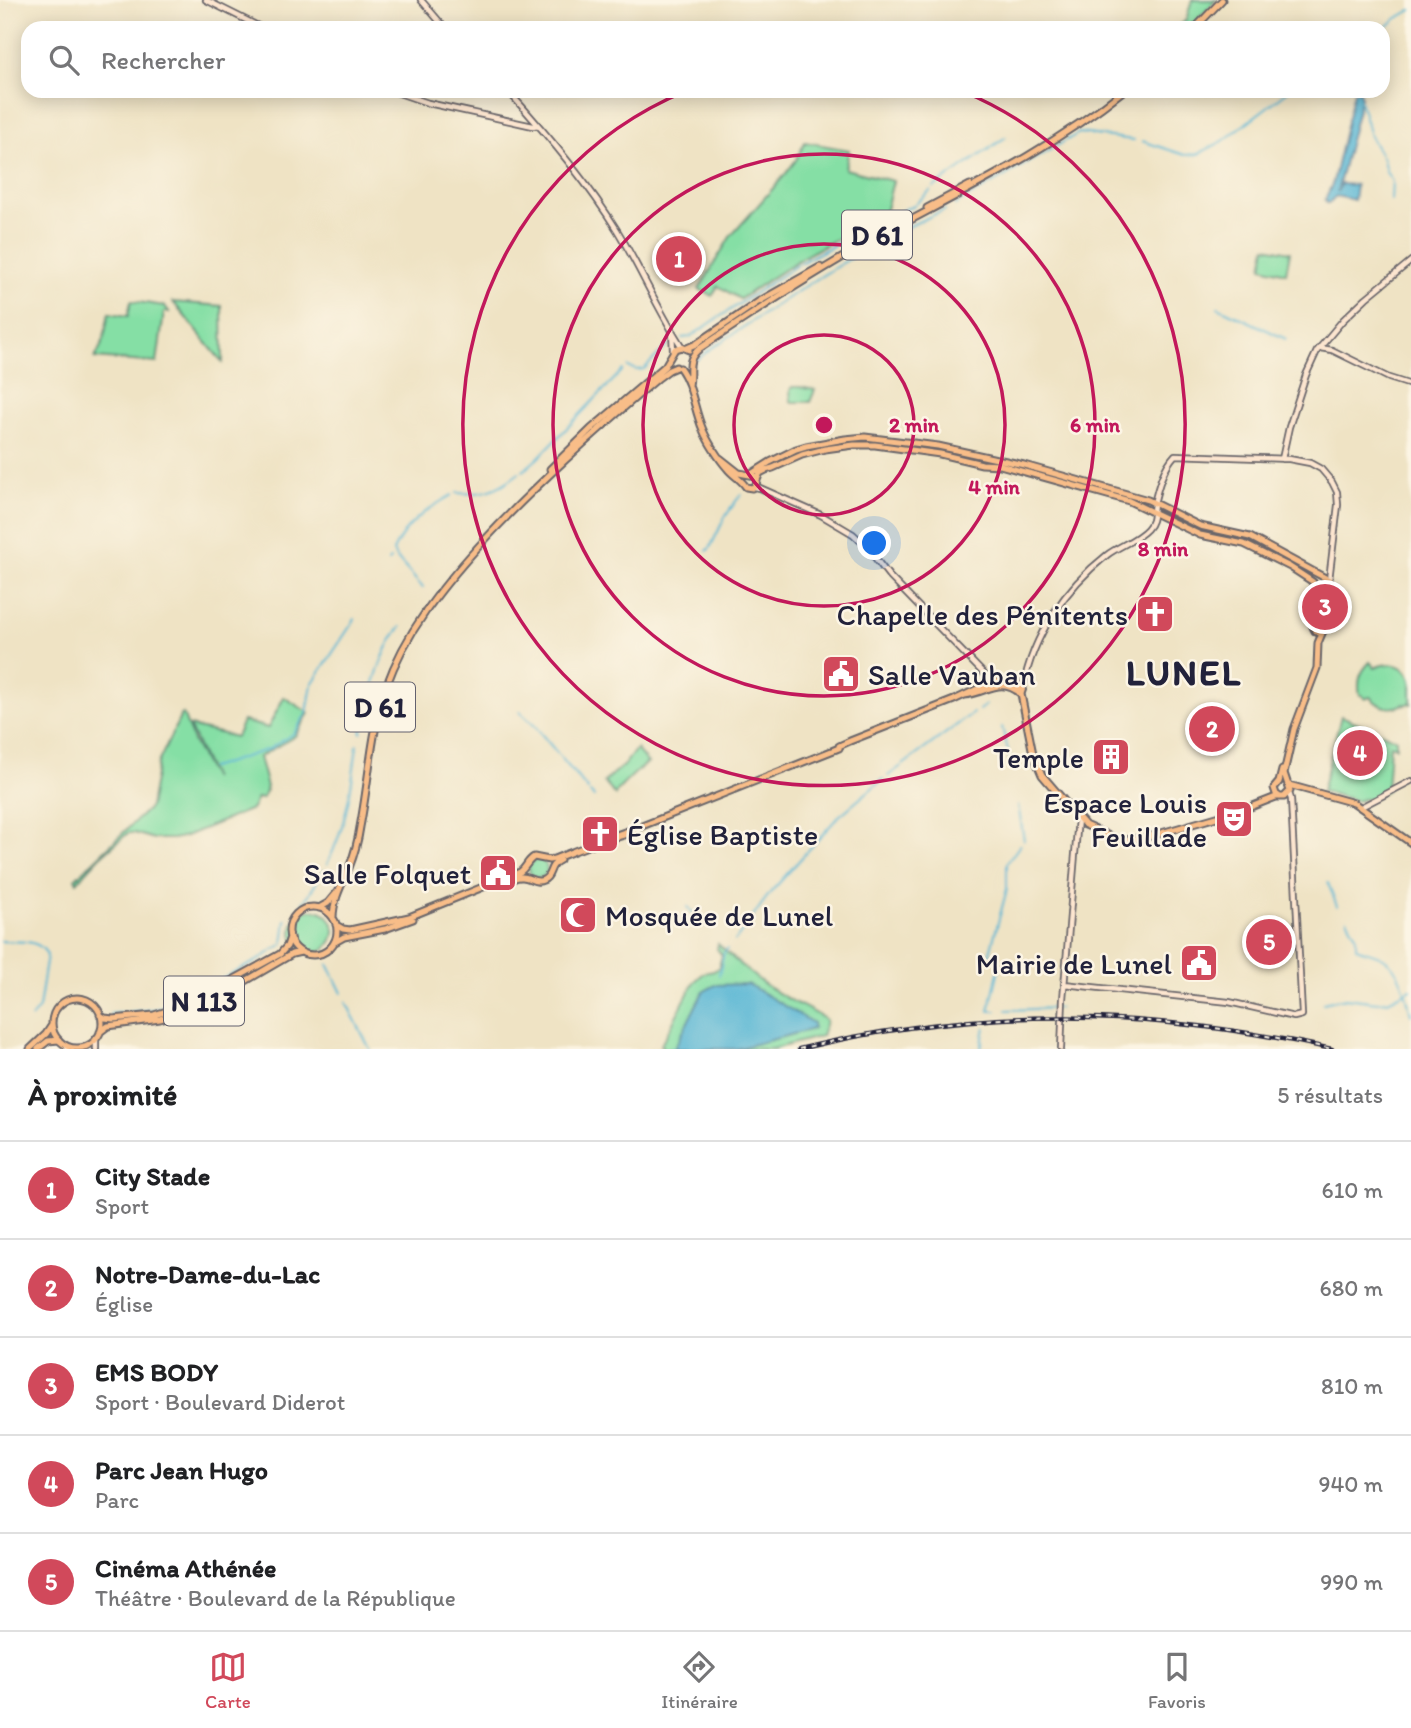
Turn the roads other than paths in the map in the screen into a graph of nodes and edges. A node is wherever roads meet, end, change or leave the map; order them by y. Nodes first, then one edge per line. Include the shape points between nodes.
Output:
1 (206, 0) edge
2 (421, 0) edge
3 (1222, 0) edge
4 (249, 21) edge
5 (439, 21) edge
6 (1202, 21) edge
7 (413, 98) edge
8 (514, 98) edge
9 (1113, 98) edge
10 (538, 125) junction
11 (945, 200) junction
12 (1411, 261) edge
13 (672, 331) junction
14 (1327, 341) junction
15 (684, 348) junction
16 (1320, 348) junction
17 (1332, 350) junction
18 (673, 351) junction
19 (692, 357) junction
20 (670, 358) junction
21 (689, 365) junction
22 (678, 368) junction
23 (1411, 385) edge
24 (690, 386) junction
25 (711, 444) junction
26 (720, 458) junction
27 (1282, 459) junction
28 (994, 462) junction
29 (760, 468) junction
30 (749, 475) junction
31 (743, 481) junction
32 (540, 483) junction
33 (757, 484) junction
34 (1130, 498) junction
35 (1155, 503) junction
36 (1153, 512) junction
37 (1247, 536) junction
38 (1244, 544) junction
39 (1329, 580) junction
40 (1321, 635) junction
41 (990, 685) junction
42 (1022, 691) junction
43 (1411, 781) edge
44 (1285, 789) junction
45 (1361, 807) junction
46 (1081, 826) junction
47 (1411, 843) edge
48 (589, 847) junction
49 (545, 859) junction
50 (526, 866) junction
51 (550, 868) junction
52 (529, 878) junction
53 (338, 891) junction
54 (319, 908) junction
55 (333, 918) junction
56 (336, 925) junction
57 (290, 937) junction
58 (335, 942) junction
59 (301, 952) junction
60 (1064, 984) junction
61 (100, 1015) junction
62 (52, 1025) junction
63 (98, 1035) junction
64 (59, 1040) junction
65 (66, 1047) edge
66 (30, 1049) edge
67 (38, 1049) edge
68 (96, 1049) edge
69 (1061, 1049) edge

1 - 4 main road
2 - 5 main road
3 - 6 main road
7 - 10 main road
8 - 10 main road
9 - 11 main road, D 61 via 1053,141
10 - 13 main road via 615,226
11 - 15 main road, D 61 via 758,302
11 - 19 main road, D 61 via 808,278
12 - 14 main road via 1366,298
13 - 15 main road
13 - 18 main road
14 - 16 main road
14 - 17 main road
15 - 18 main road
15 - 19 main road
16 - 17 main road
16 - 27 main road via 1312,359
17 - 23 main road
18 - 20 main road
19 - 21 main road
20 - 22 main road
20 - 32 main road, D 61 via 582,437
21 - 22 main road
21 - 24 main road
22 - 24 main road
22 - 32 main road, D 61 via 657,379
24 - 25 main road
25 - 26 main road
25 - 29 main road via 740,469
26 - 30 main road via 733,470
26 - 31 main road
27 - 35 main road via 1175,456
27 - 39 main road via 1315,466 1329,477 1337,492
28 - 29 main road via 934,446 856,437 806,446
28 - 33 main road via 854,445 802,455 760,473
28 - 34 main road
29 - 30 main road
30 - 31 main road
30 - 33 main road
31 - 33 main road via 746,487
32 - 53 main road, D 61 via 441,590 397,659 375,733 357,842
33 - 41 main road via 853,534
34 - 35 main road
34 - 36 main road
35 - 36 main road
35 - 37 main road via 1200,526
36 - 38 main road via 1200,535
36 - 42 main road via 1148,528 1107,556 1054,611 1028,663
37 - 38 main road
37 - 39 main road
38 - 40 main road via 1313,582 1313,627
39 - 40 main road
40 - 44 main road via 1315,677 1293,729
41 - 42 main road
41 - 48 main road via 884,732
42 - 46 main road via 1036,764
43 - 45 main road
44 - 45 main road via 1297,788
44 - 46 main road via 1248,808 1144,838 1119,839
44 - 60 main road via 1290,803 1302,1015
45 - 47 main road
46 - 60 main road
48 - 49 main road
48 - 51 main road
49 - 50 main road via 534,857
49 - 51 main road
50 - 52 main road
50 - 56 main road via 408,917 350,930
51 - 52 main road via 543,881
52 - 58 main road
53 - 54 main road, D 61
53 - 55 main road, D 61
54 - 55 main road
54 - 57 main road via 303,909 294,916
55 - 56 main road
56 - 58 main road
57 - 59 main road
57 - 61 main road, N 113 via 280,954 207,995 154,1015 113,1019
58 - 59 main road via 321,954
59 - 63 main road, N 113 via 176,1014 108,1026
60 - 69 main road
61 - 62 main road via 90,1002 69,999 56,1009
61 - 63 main road
62 - 64 main road
62 - 66 main road
63 - 65 main road via 82,1047
63 - 68 main road
64 - 65 main road
64 - 67 main road

